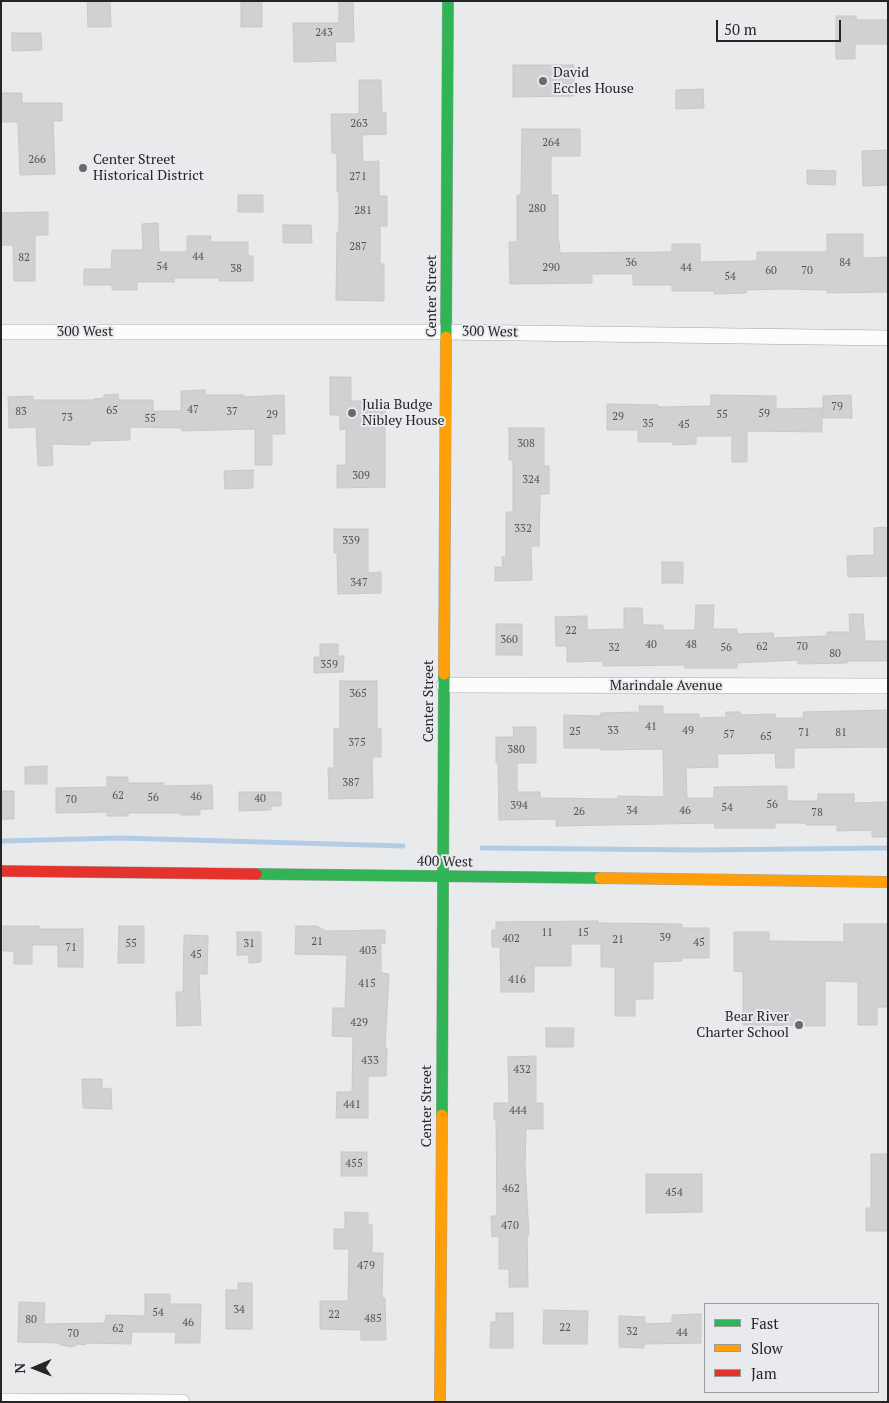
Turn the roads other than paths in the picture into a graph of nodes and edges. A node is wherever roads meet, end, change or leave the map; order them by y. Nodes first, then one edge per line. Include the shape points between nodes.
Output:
1 (448, 1) edge
2 (1, 332) edge
3 (446, 332) junction
4 (888, 338) edge
5 (444, 685) junction
6 (888, 686) edge
7 (1, 871) edge
8 (443, 877) junction
9 (888, 882) edge
10 (1, 1401) edge
11 (182, 1402) edge
12 (440, 1402) edge

1 - 3 street, Center Street
2 - 3 street, 300 West
3 - 4 street, 300 West
3 - 5 street, Center Street
5 - 6 street, Marindale Avenue
5 - 8 street, Center Street
7 - 8 street, 400 West
8 - 9 street, 400 West
8 - 12 street, Center Street
10 - 11 street

